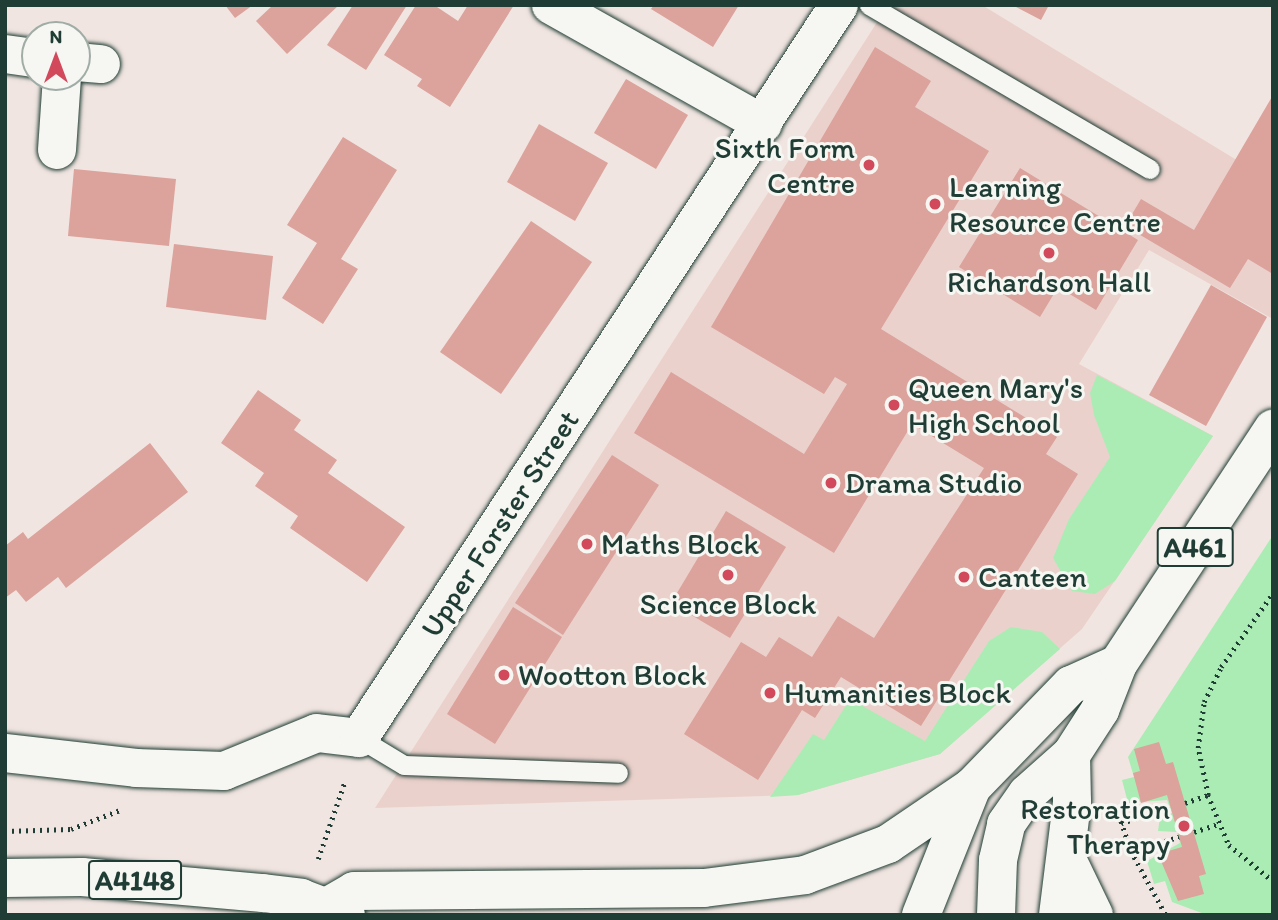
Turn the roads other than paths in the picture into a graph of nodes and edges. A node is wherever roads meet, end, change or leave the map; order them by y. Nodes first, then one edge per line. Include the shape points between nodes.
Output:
1 (551, 5) edge
2 (839, 5) edge
3 (869, 5) edge
4 (61, 91) edge
5 (762, 124) junction
6 (57, 150) dead end
7 (1150, 169) dead end
8 (1273, 429) edge
9 (1118, 664) junction
10 (359, 738) junction
11 (5, 752) edge
12 (1071, 755) junction
13 (618, 773) dead end
14 (972, 787) junction
15 (1067, 859) junction
16 (5, 878) edge
17 (324, 907) edge
18 (920, 915) edge
19 (996, 915) edge
20 (1058, 915) edge
21 (1094, 915) edge

1 - 5 main road
2 - 5 main road, Upper Forster Street
3 - 7 lane
4 - 6 main road
5 - 10 main road, Upper Forster Street
8 - 9 main road, A461
9 - 12 main road via 1100,710
9 - 14 main road via 1071,685
10 - 11 main road via 317,733 224,771 136,768
10 - 13 lane via 404,765
12 - 15 main road
12 - 19 main road via 1027,794 1006,824 998,860
14 - 17 main road via 888,844 805,875 704,888 354,891
14 - 18 main road
15 - 20 main road via 1057,886
15 - 21 main road
16 - 17 main road, A4148 via 154,882

